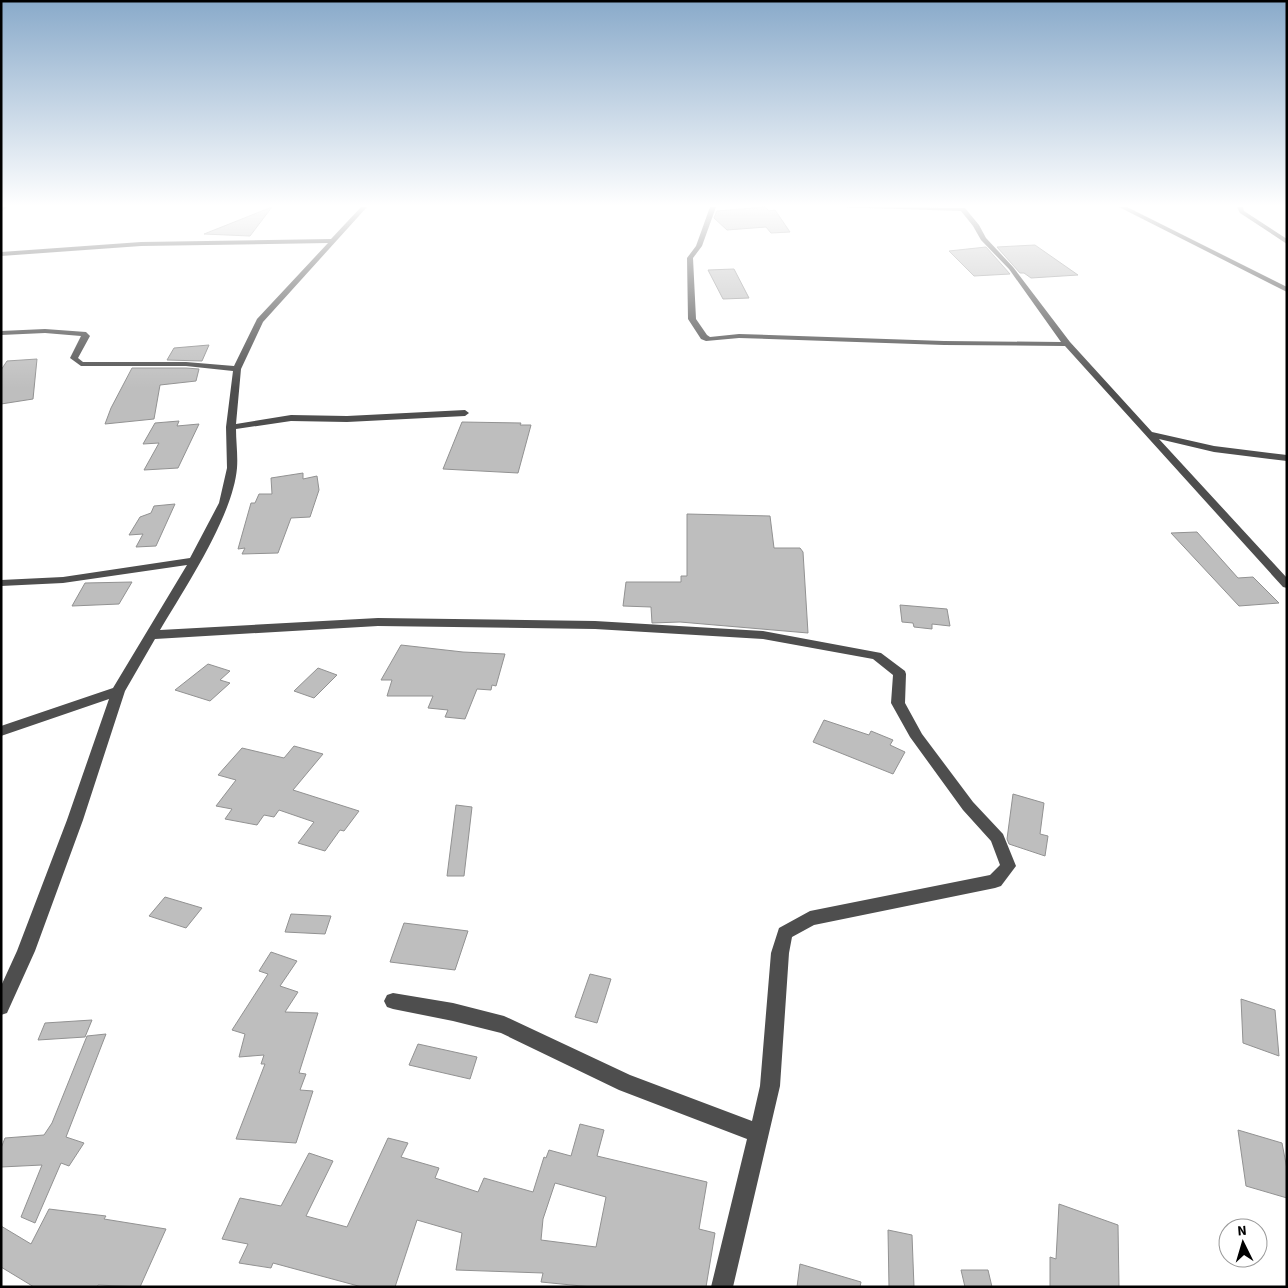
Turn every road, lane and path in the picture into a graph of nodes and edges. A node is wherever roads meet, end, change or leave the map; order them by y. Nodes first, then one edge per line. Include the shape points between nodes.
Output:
1 (309, 267) edge
2 (690, 267) edge
3 (1010, 267) edge
4 (1241, 267) edge
5 (1287, 290) edge
6 (1, 333) edge
7 (1066, 344) junction
8 (237, 369) junction
9 (465, 413) dead end
10 (232, 427) junction
11 (1149, 434) junction
12 (1287, 458) edge
13 (194, 561) junction
14 (1, 583) edge
15 (1287, 585) edge
16 (150, 635) junction
17 (118, 691) junction
18 (1, 731) edge
19 (393, 1001) dead end
20 (1, 1007) edge
21 (758, 1133) junction
22 (722, 1287) edge

1 - 8 street via 260,321
2 - 7 street via 692,319 704,337 709,339 807,336
3 - 7 street
4 - 5 street
6 - 8 street via 45,331 83,334 86,336 74,358 81,364 178,363
7 - 11 street
8 - 10 street
9 - 10 street via 347,419 291,418
10 - 13 street via 232,468 224,503
11 - 12 street via 1214,449
11 - 15 street
13 - 14 street via 62,580
13 - 16 street
16 - 17 street
16 - 21 street via 378,622 595,626 763,635 877,656 891,665 900,674 898,704 917,737 968,806 998,838 1008,866 995,881 810,918 785,933 780,953 770,1086
17 - 18 street
17 - 20 street via 65,846 26,951
19 - 21 street via 504,1025 626,1083
21 - 22 street

